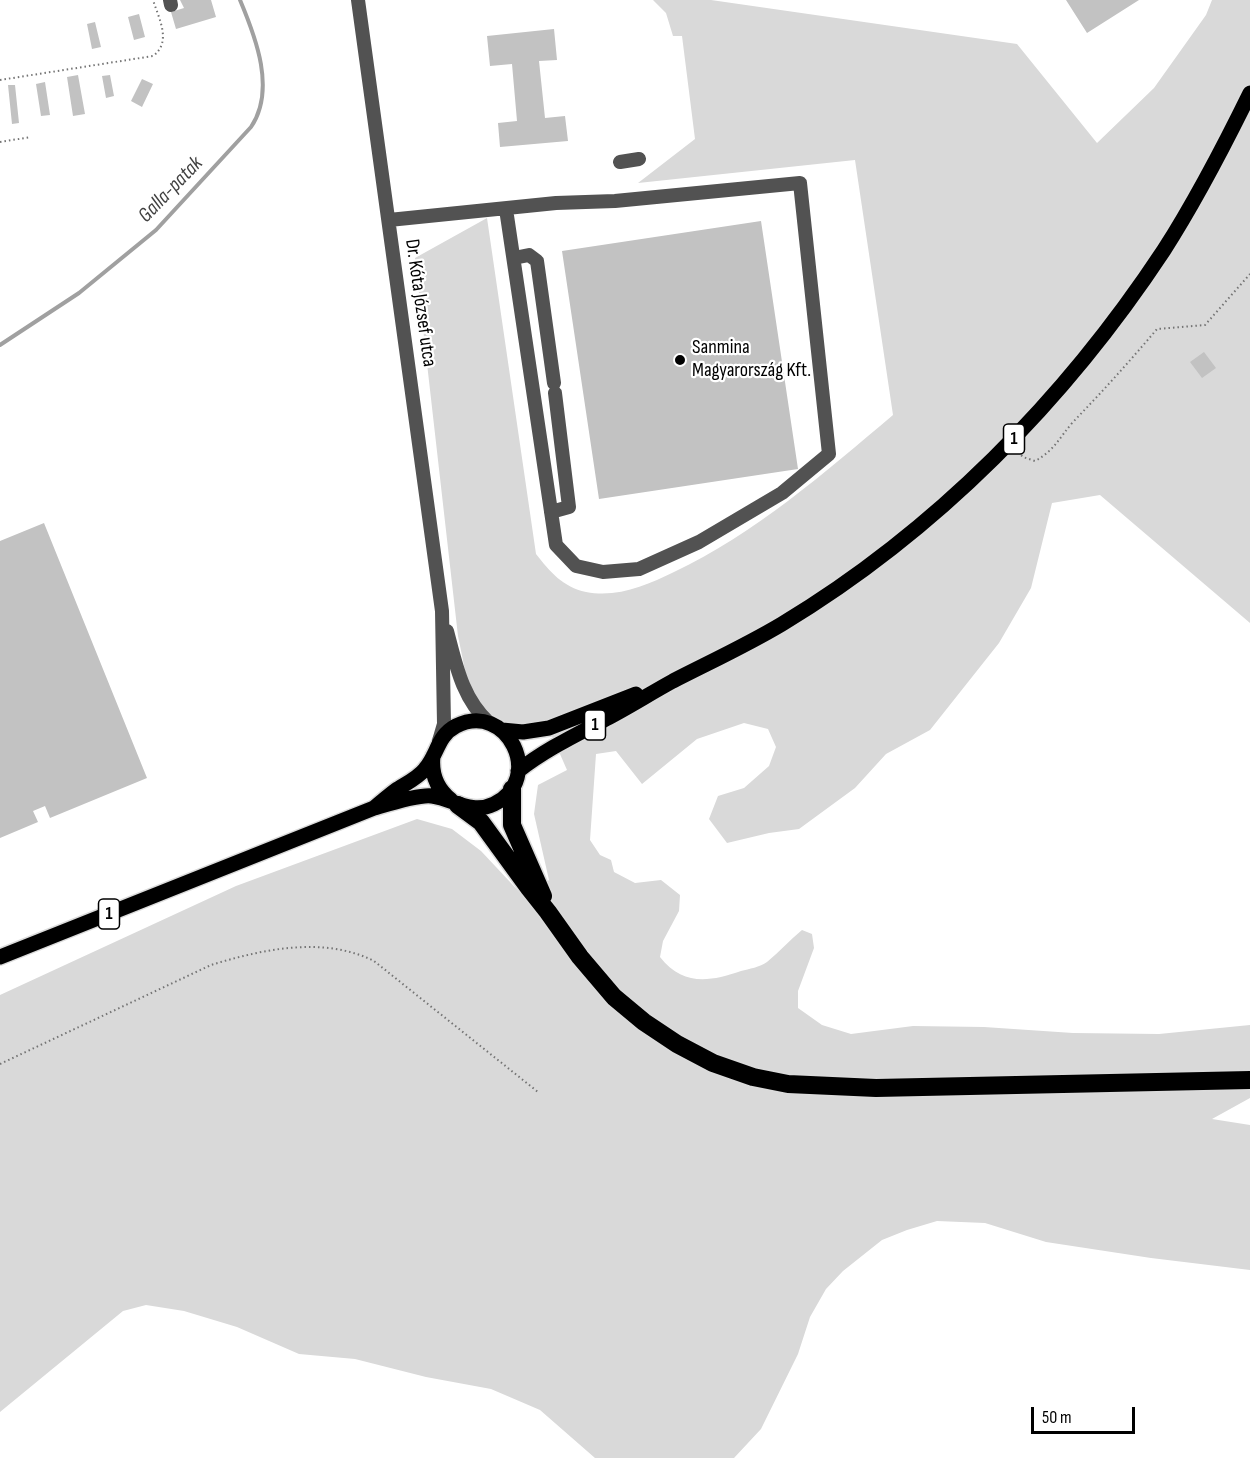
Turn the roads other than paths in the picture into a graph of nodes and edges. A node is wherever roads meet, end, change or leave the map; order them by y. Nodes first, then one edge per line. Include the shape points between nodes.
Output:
1 (358, 0) edge
2 (1250, 93) edge
3 (639, 159) dead end
4 (620, 162) dead end
5 (506, 209) junction
6 (389, 220) junction
7 (514, 258) junction
8 (542, 293) junction
9 (519, 296) junction
10 (551, 512) junction
11 (442, 611) junction
12 (673, 681) junction
13 (495, 727) junction
14 (439, 741) junction
15 (433, 756) junction
16 (518, 771) junction
17 (512, 789) junction
18 (458, 805) junction
19 (374, 808) junction
20 (549, 912) junction
21 (0, 957) edge
22 (1250, 1080) edge

1 - 6 street, Dr. Kóta József utca
2 - 12 main road, 1 via 1164,250 1097,343 1009,444 954,496 857,575 751,643
3 - 4 street
5 - 6 street
5 - 7 street
5 - 10 street via 800,183 829,454 782,493 699,542 639,568 603,572 576,566 556,545
6 - 11 street, Dr. Kóta József utca
7 - 8 street via 529,255 537,261
7 - 9 street
8 - 9 street
8 - 10 street via 568,507
9 - 10 street
11 - 13 street via 461,683 478,713
11 - 14 street via 444,724
12 - 13 main road, 1 via 549,728 523,732
12 - 16 main road, 1 via 550,748
13 - 14 main road, 1 via 475,721 461,724
13 - 16 main road via 516,748
14 - 15 main road, 1
15 - 18 main road, 1 via 432,771 437,785
15 - 19 main road, 1 via 425,770
16 - 17 main road
17 - 18 main road, 1 via 488,806
17 - 20 highway via 512,825
18 - 19 main road, 1 via 431,795
18 - 20 highway via 481,822
19 - 21 main road, 1
20 - 22 highway via 607,989 644,1022 712,1063 753,1077 788,1084 876,1088

